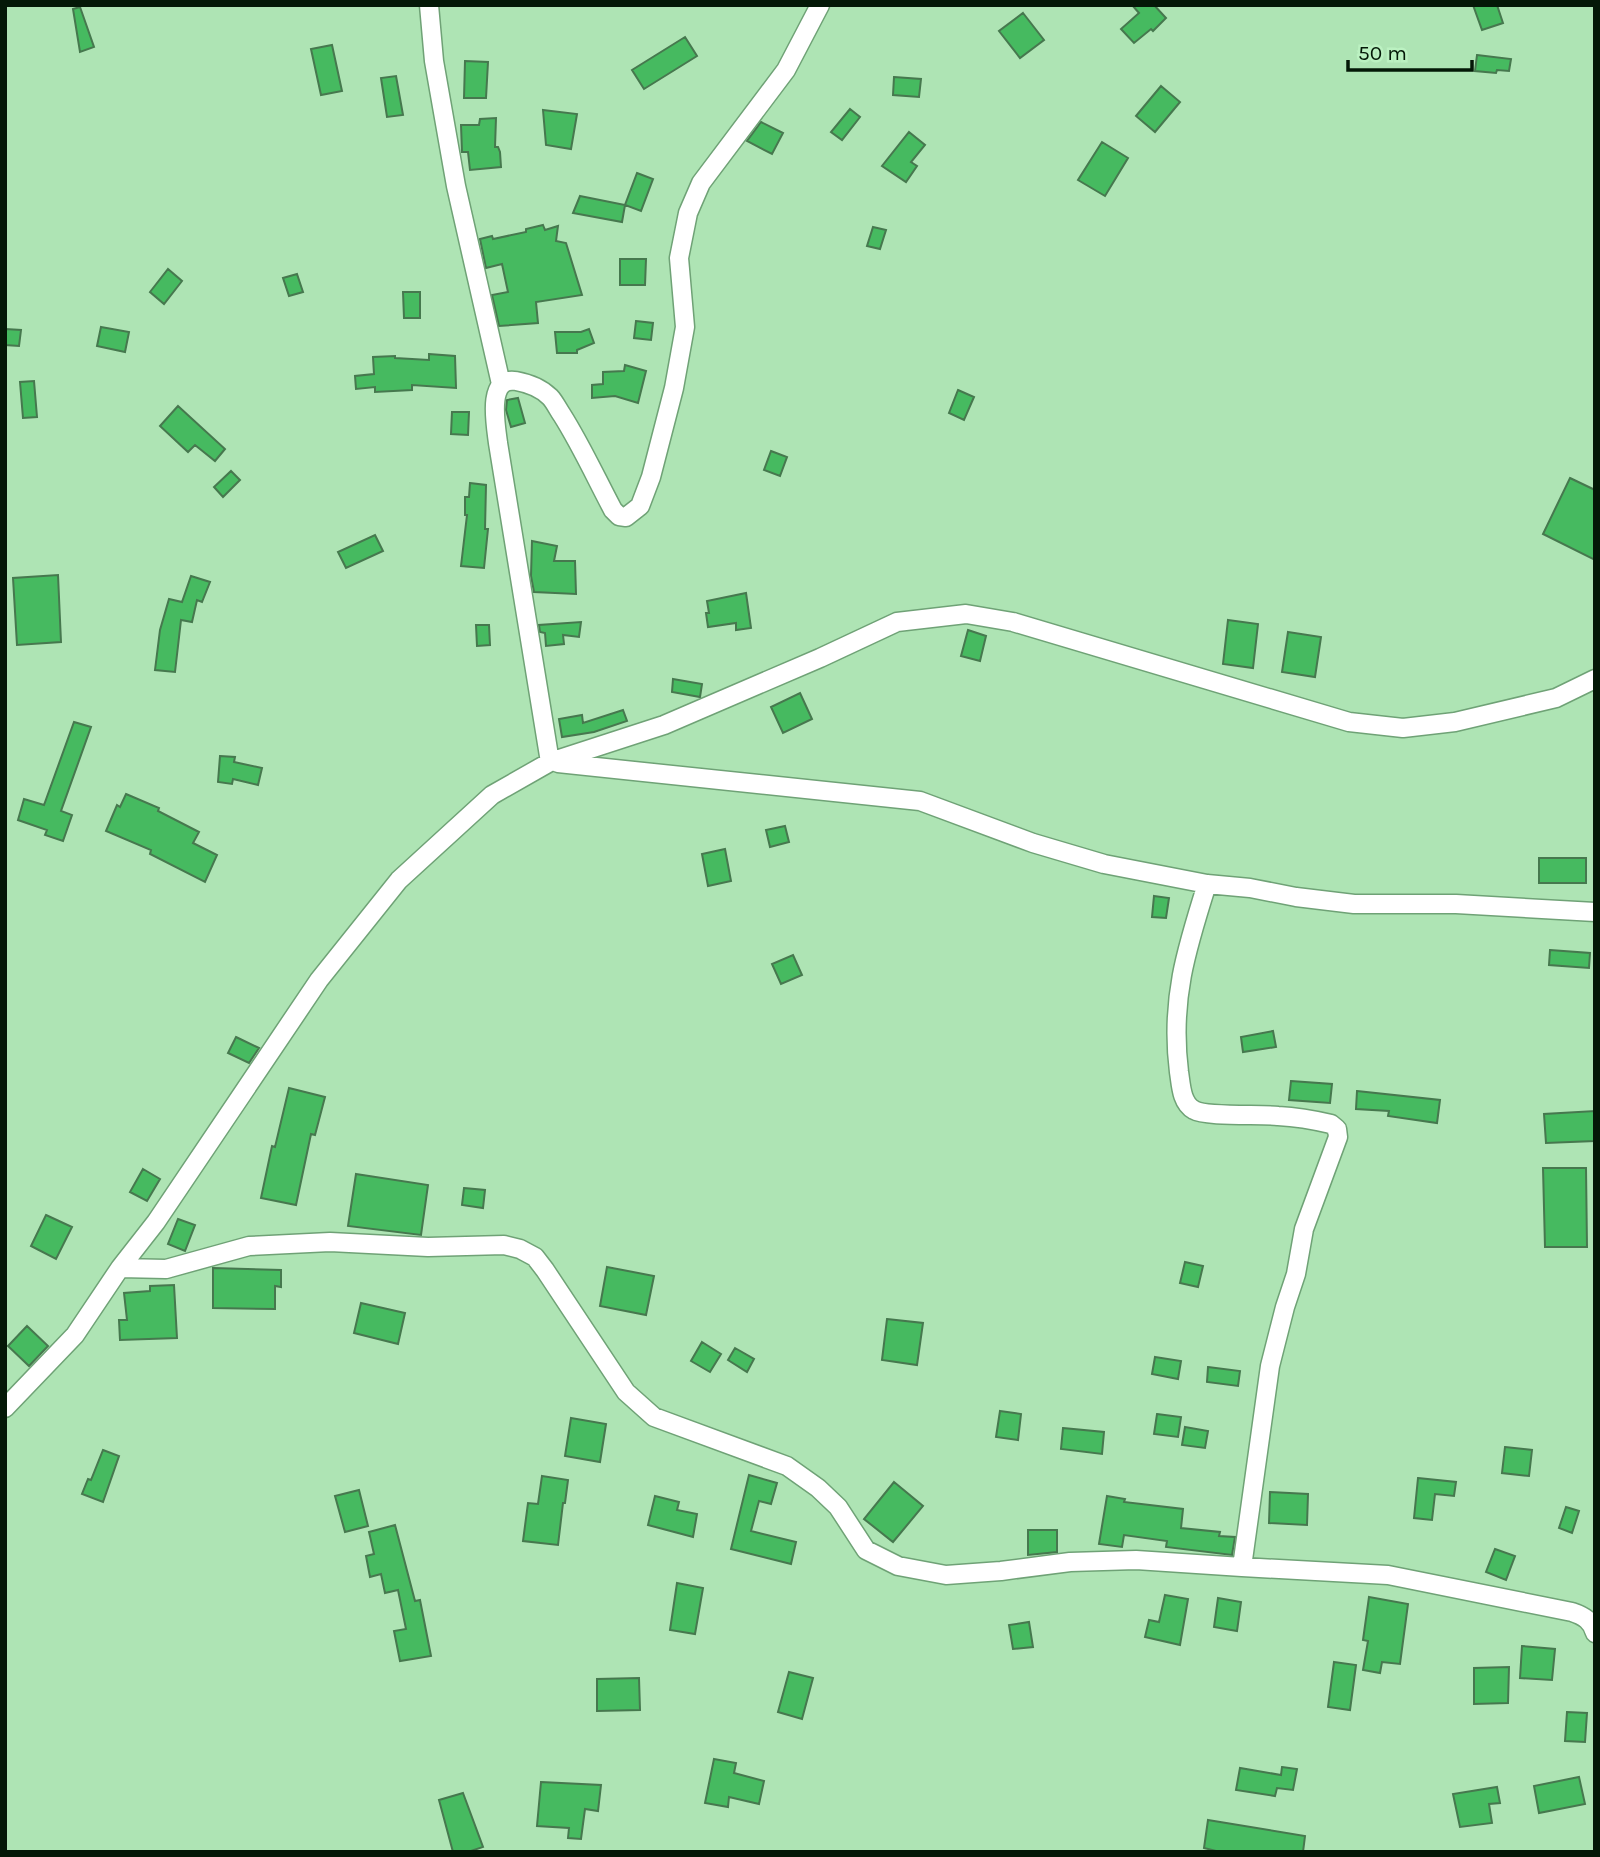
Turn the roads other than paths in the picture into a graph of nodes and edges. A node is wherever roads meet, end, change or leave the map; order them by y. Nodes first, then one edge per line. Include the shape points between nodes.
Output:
1 (429, 5) edge
2 (820, 5) edge
3 (501, 384) junction
4 (1595, 679) edge
5 (550, 762) junction
6 (1207, 884) junction
7 (1595, 912) edge
8 (120, 1268) junction
9 (5, 1408) edge
10 (1242, 1567) junction
11 (1590, 1616) edge
12 (1595, 1633) edge

1 - 3 street via 456,186
2 - 3 street via 786,70 701,183 688,213 679,258 685,327 674,388 640,506 626,517 613,510 575,434 549,396 512,380
3 - 5 street via 495,404 498,443
4 - 5 street via 1556,698 1455,722 1402,728 1349,722 1013,622 966,614 934,616 897,622 664,725
5 - 6 street via 920,801 1104,864
5 - 8 street via 492,795 399,880 319,980
6 - 7 street via 1354,904
6 - 10 street via 1184,954 1176,1004 1176,1050 1188,1106 1210,1114 1279,1116 1331,1124 1338,1137 1304,1229 1270,1366
8 - 9 street via 75,1335
8 - 10 street via 166,1269 249,1246 330,1242 520,1248 545,1270 626,1392 654,1417 788,1466 838,1507 866,1550 898,1566 946,1575 1136,1560
10 - 11 street via 1388,1575
11 - 12 street

